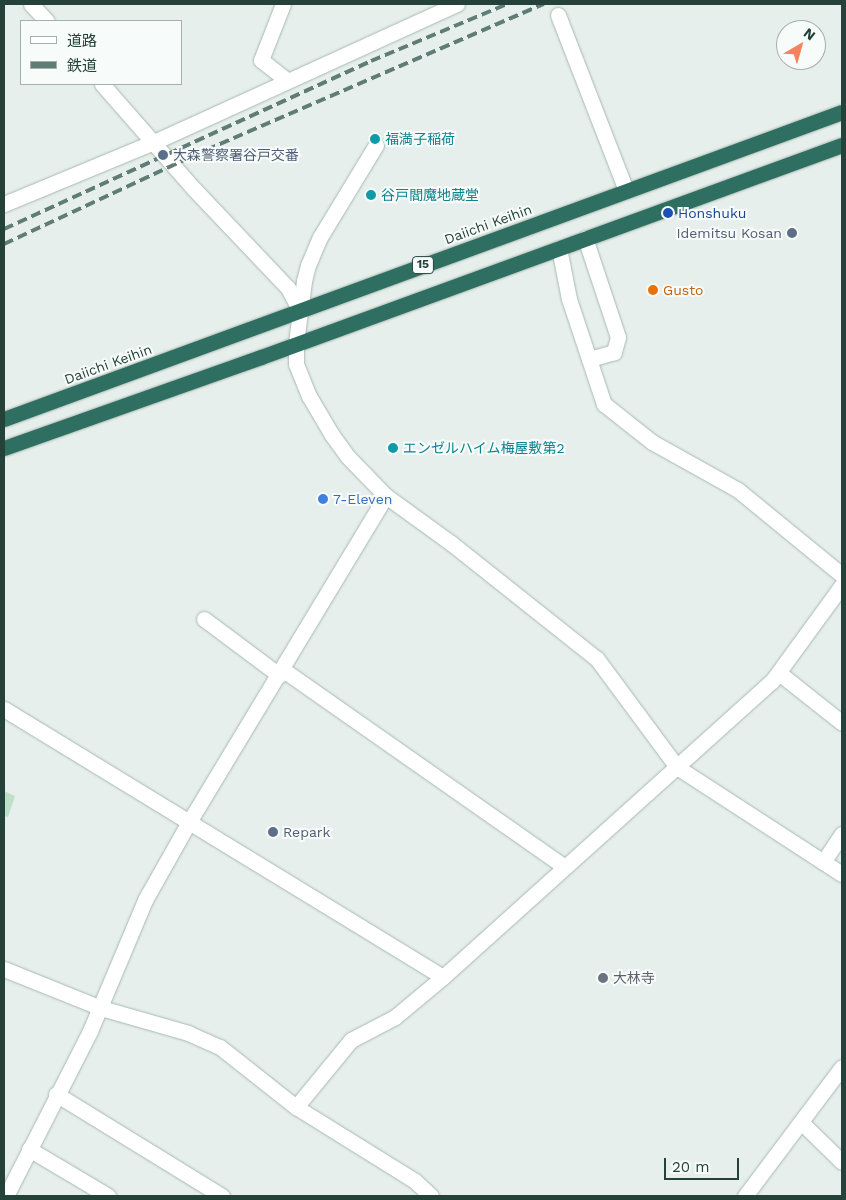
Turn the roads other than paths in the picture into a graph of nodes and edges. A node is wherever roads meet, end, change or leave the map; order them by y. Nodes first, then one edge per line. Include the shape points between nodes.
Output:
1 (32, 4) edge
2 (283, 4) edge
3 (457, 4) edge
4 (558, 15) dead end
5 (46, 20) edge
6 (287, 80) junction
7 (103, 85) edge
8 (842, 112) edge
9 (154, 142) junction
10 (376, 145) dead end
11 (842, 145) edge
12 (626, 190) junction
13 (4, 204) edge
14 (585, 238) junction
15 (559, 248) junction
16 (300, 311) junction
17 (296, 344) junction
18 (588, 359) junction
19 (4, 419) edge
20 (4, 448) edge
21 (386, 496) junction
22 (842, 575) edge
23 (842, 585) edge
24 (204, 619) dead end
25 (281, 672) junction
26 (779, 673) junction
27 (4, 709) edge
28 (842, 723) edge
29 (677, 766) junction
30 (189, 822) junction
31 (842, 834) edge
32 (823, 862) junction
33 (565, 867) junction
34 (842, 874) edge
35 (4, 969) edge
36 (443, 977) junction
37 (100, 1008) junction
38 (842, 1067) edge
39 (56, 1094) junction
40 (296, 1107) junction
41 (801, 1122) junction
42 (29, 1149) junction
43 (842, 1162) edge
44 (424, 1194) edge
45 (6, 1196) edge
46 (108, 1196) edge
47 (222, 1196) edge
48 (745, 1196) edge

1 - 5 street
2 - 6 street via 261,60
3 - 6 street
4 - 12 street
6 - 9 street
7 - 9 street
8 - 12 highway, Daiichi Keihin / 15
9 - 13 street
9 - 16 street via 288,288
10 - 16 street via 320,236 308,265
11 - 14 highway, 15
12 - 16 highway, Daiichi Keihin / 15
14 - 15 highway, 15
14 - 18 street via 618,337 614,352
15 - 17 highway, 15
15 - 18 street via 569,299
16 - 17 street
16 - 19 highway, Daiichi Keihin / 15
17 - 20 highway, 15
17 - 21 street via 300,377 332,435 348,457
18 - 22 street via 604,404 652,442 738,490
21 - 25 street
21 - 29 street via 598,659
23 - 26 street
24 - 25 street
25 - 30 street
25 - 33 street
26 - 28 street
26 - 29 street
27 - 30 street
29 - 32 street
29 - 33 street
30 - 36 street
30 - 37 street via 145,900
31 - 32 street
32 - 34 street
33 - 36 street
35 - 37 street
36 - 40 street via 395,1018 351,1040
37 - 39 street
37 - 40 street via 188,1033 220,1047
38 - 41 street
39 - 42 street
39 - 47 street
40 - 44 street
41 - 43 street
41 - 48 street
42 - 45 street
42 - 46 street

